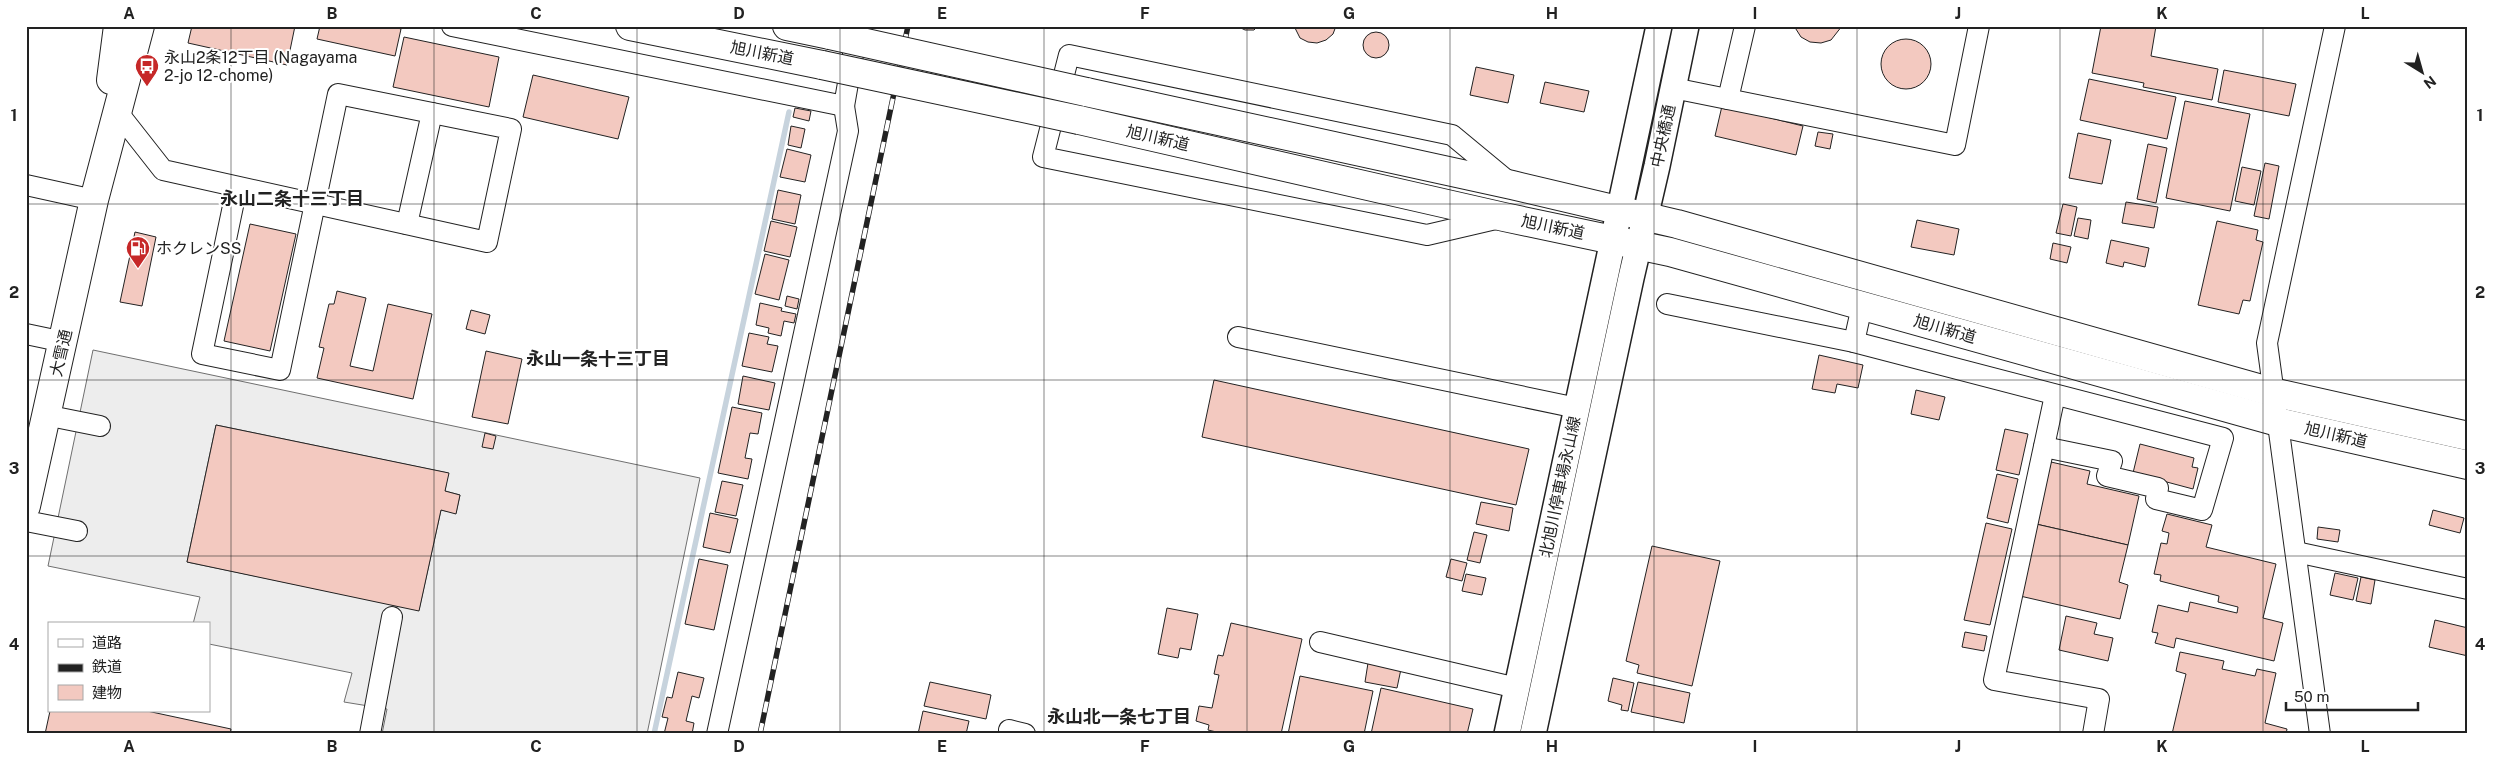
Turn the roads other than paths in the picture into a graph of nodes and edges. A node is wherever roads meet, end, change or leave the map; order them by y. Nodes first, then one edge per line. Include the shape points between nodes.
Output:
1 (118, 26) edge
2 (140, 26) edge
3 (452, 26) edge
4 (630, 26) edge
5 (787, 26) edge
6 (858, 26) edge
7 (1659, 26) edge
8 (1686, 26) edge
9 (1745, 26) edge
10 (1979, 26) edge
11 (2335, 26) edge
12 (1673, 88) junction
13 (1728, 99) junction
14 (844, 106) junction
15 (432, 113) junction
16 (119, 114) junction
17 (26, 185) edge
18 (1512, 185) junction
19 (237, 187) junction
20 (94, 200) junction
21 (314, 204) junction
22 (1633, 214) junction
23 (1504, 217) junction
24 (407, 224) junction
25 (1626, 242) junction
26 (1667, 304) dead end
27 (1862, 306) junction
28 (26, 334) edge
29 (1238, 337) dead end
30 (64, 342) junction
31 (1854, 342) junction
32 (2272, 392) junction
33 (2055, 394) junction
34 (2184, 396) junction
35 (1578, 408) junction
36 (45, 415) junction
37 (2278, 422) junction
38 (100, 426) dead end
39 (2182, 428) junction
40 (2468, 436) edge
41 (2044, 447) junction
42 (2468, 465) edge
43 (29, 479) edge
44 (26, 506) edge
45 (26, 521) edge
46 (77, 530) dead end
47 (1548, 545) junction
48 (1572, 550) junction
49 (2296, 552) junction
50 (2468, 589) edge
51 (392, 616) dead end
52 (1320, 642) dead end
53 (1517, 688) junction
54 (370, 734) edge
55 (717, 734) edge
56 (1507, 734) edge
57 (1533, 734) edge
58 (2093, 734) edge
59 (2320, 734) edge

1 - 20 highway, 大雪通
2 - 16 highway, 大雪通
3 - 14 street
4 - 23 highway, 旭川新道, bridge via 1079,120
5 - 18 highway, 旭川新道, bridge
6 - 14 street
7 - 22 main road, 中央橋通
8 - 12 main road, 中央橋通
9 - 13 street
10 - 13 street via 1955,145
11 - 32 street via 2267,343
12 - 13 street
12 - 22 main road, 中央橋通
14 - 55 street via 848,132
15 - 21 street via 338,94
15 - 24 street
15 - 24 street via 511,128 487,242
16 - 19 street via 163,170
16 - 20 highway, 大雪通
17 - 20 street
18 - 22 highway, 旭川新道
18 - 23 street via 1452,135 1069,55 1043,157 1427,235
19 - 21 street
19 - 21 street via 202,354 280,370
20 - 30 highway, 大雪通
21 - 24 street
22 - 25 main road, 中央橋通
22 - 32 highway, 旭川新道
23 - 25 highway, 旭川新道
25 - 27 highway, 旭川新道
25 - 35 main road, 北旭川停車場永山線
25 - 48 main road, 北旭川停車場永山線
26 - 31 street
27 - 31 street
27 - 34 highway, 旭川新道
28 - 30 street
29 - 35 street
30 - 36 highway, 大雪通
31 - 33 street
32 - 37 street
32 - 40 highway, 旭川新道
33 - 39 street
33 - 41 street
34 - 37 highway, 旭川新道
34 - 39 street
35 - 47 main road, 北旭川停車場永山線
36 - 38 street
36 - 43 highway, 大雪通
37 - 42 highway, 旭川新道
37 - 49 street
39 - 41 street via 2223,438 2202,510 2156,499 2158,488 2107,476 2112,461
41 - 58 street via 1994,680 2099,698
43 - 44 highway, 大雪通
45 - 46 street
47 - 48 street
47 - 53 main road, 北旭川停車場永山線
48 - 57 main road, 北旭川停車場永山線
49 - 50 street
49 - 59 street
51 - 54 street
52 - 53 street
53 - 56 main road, 北旭川停車場永山線

